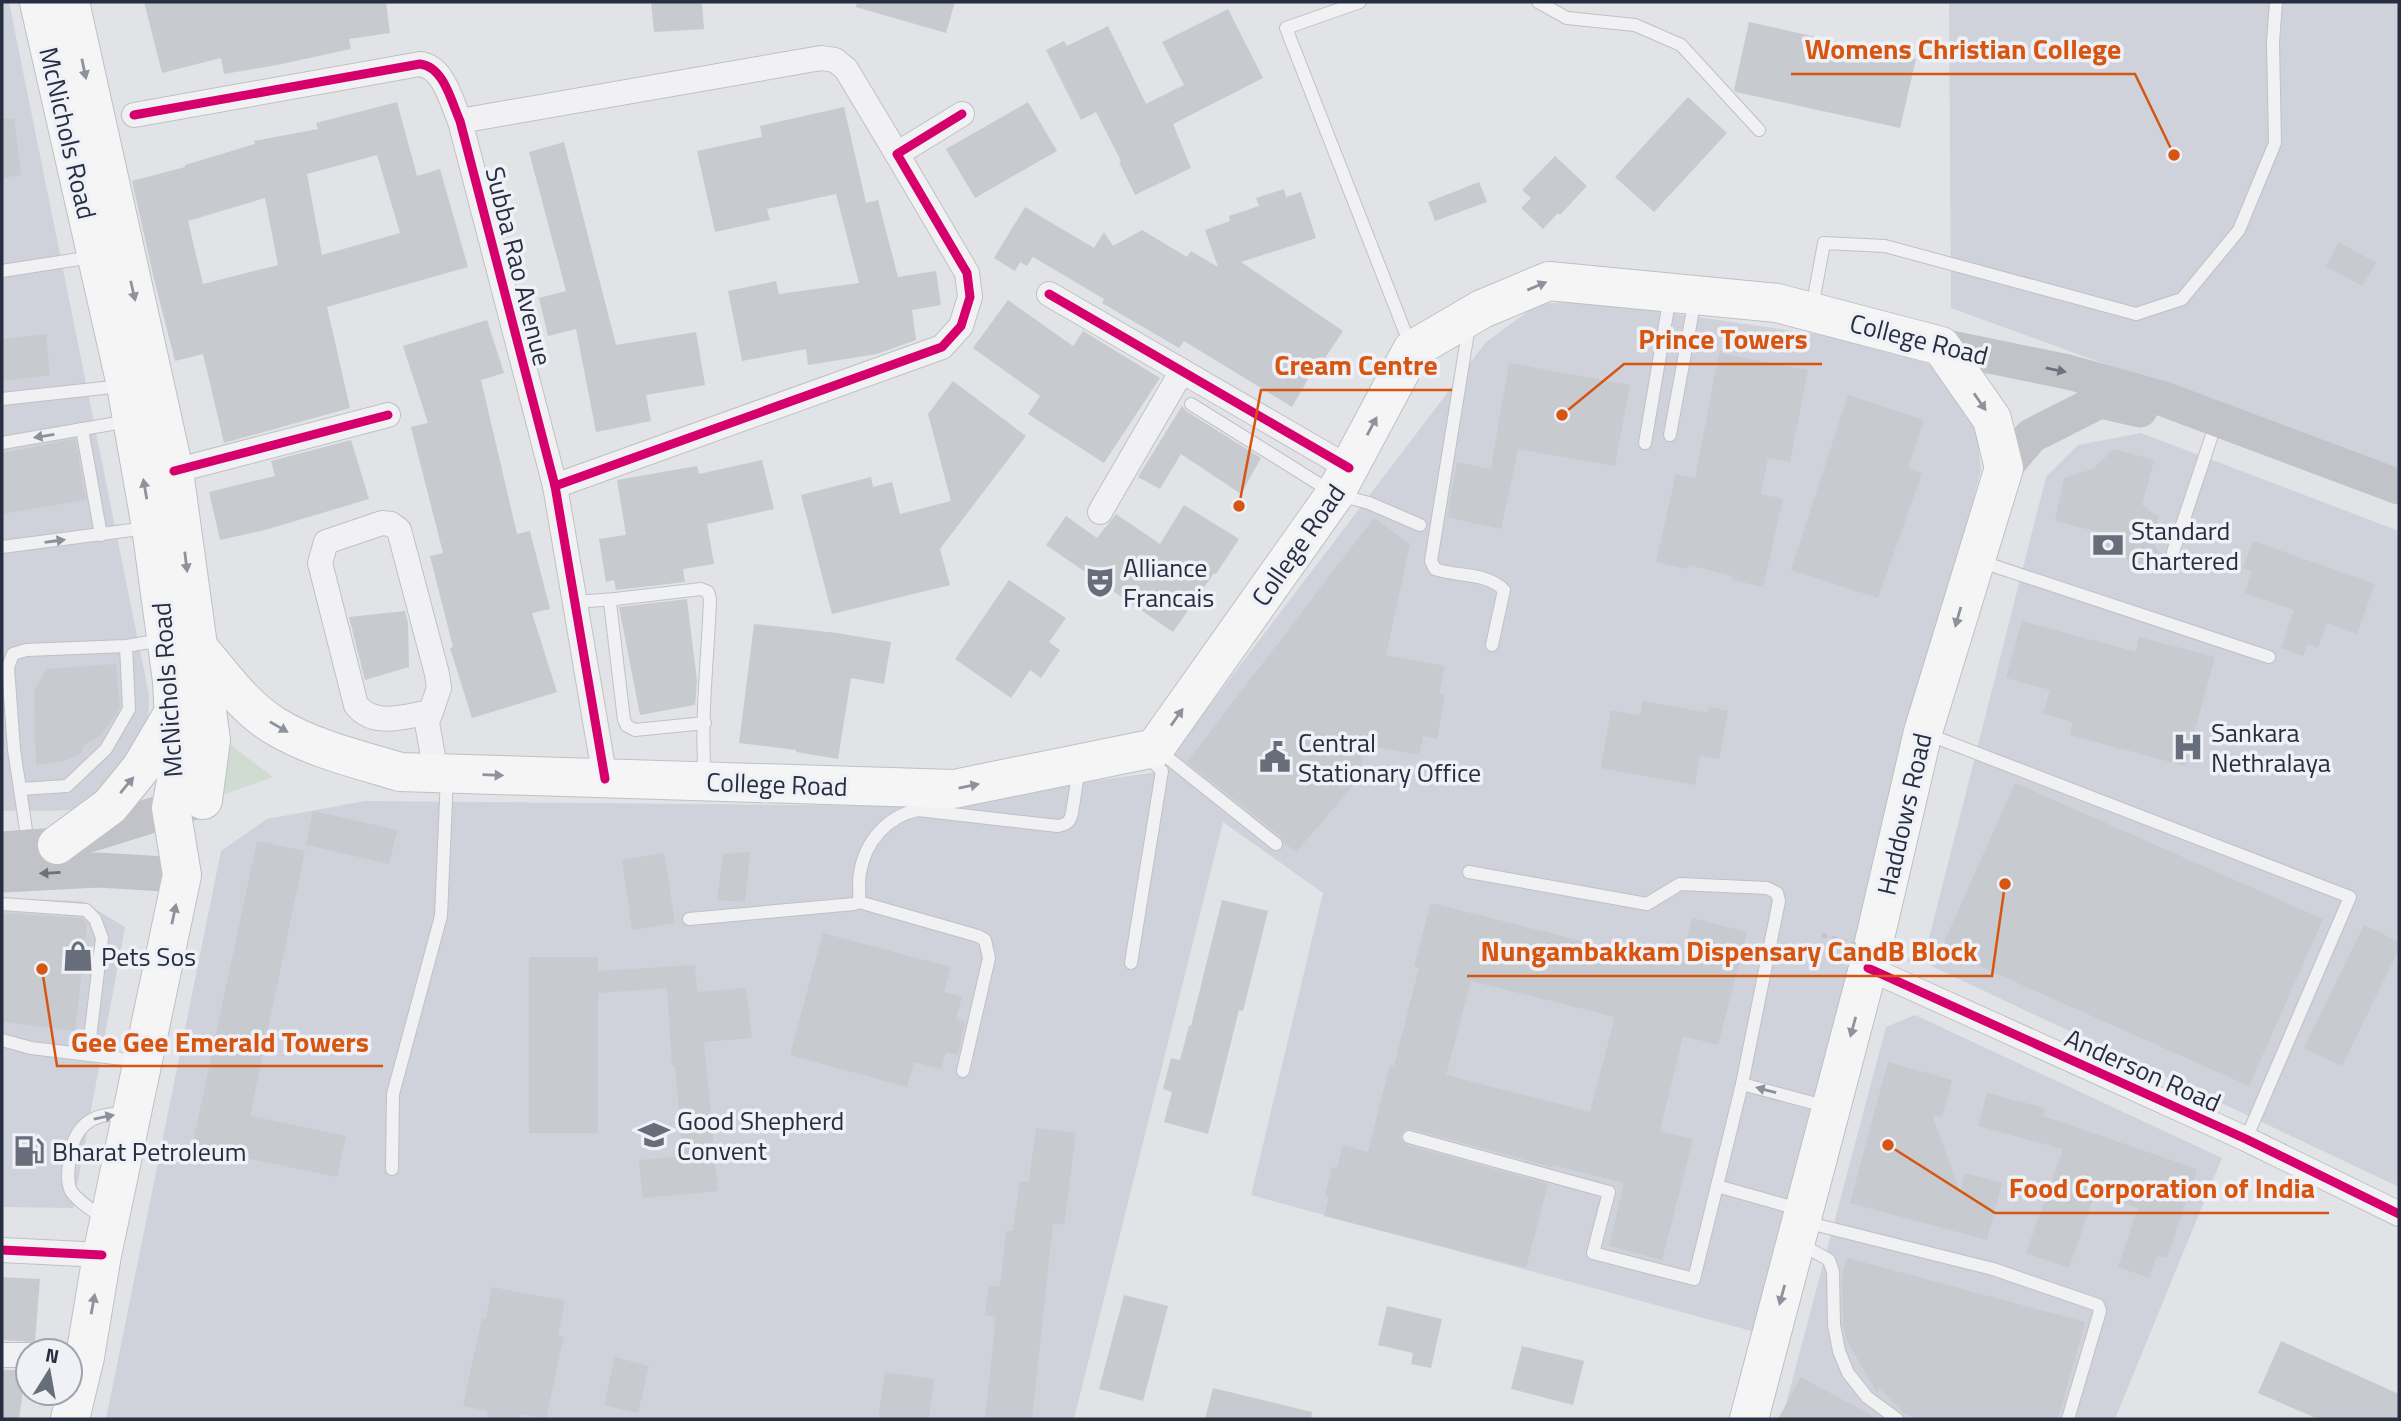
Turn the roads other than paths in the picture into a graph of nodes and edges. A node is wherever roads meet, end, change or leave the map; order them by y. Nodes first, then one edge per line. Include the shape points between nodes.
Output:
1 (39, 2) edge
2 (70, 2) edge
3 (1360, 2) edge
4 (1538, 2) edge
5 (2276, 2) edge
6 (962, 114) dead end
7 (134, 115) dead end
8 (460, 121) junction
9 (1759, 130) dead end
10 (897, 154) junction
11 (96, 256) junction
12 (2, 271) edge
13 (1683, 294) junction
14 (1049, 295) dead end
15 (1811, 312) junction
16 (1471, 316) junction
17 (1941, 346) junction
18 (1412, 350) junction
19 (1182, 371) junction
20 (2, 399) edge
21 (129, 403) junction
22 (1191, 404) dead end
23 (388, 415) dead end
24 (84, 429) junction
25 (1670, 435) dead end
26 (2212, 435) junction
27 (2, 443) edge
28 (1645, 443) dead end
29 (2004, 468) junction
30 (174, 471) junction
31 (1342, 481) junction
32 (555, 486) junction
33 (2399, 487) edge
34 (2399, 506) edge
35 (1100, 512) dead end
36 (1420, 525) dead end
37 (151, 527) junction
38 (105, 534) junction
39 (2, 547) edge
40 (2173, 552) dead end
41 (1975, 560) junction
42 (615, 599) junction
43 (575, 602) junction
44 (182, 643) junction
45 (1492, 645) dead end
46 (126, 646) junction
47 (2269, 657) dead end
48 (244, 700) junction
49 (190, 709) junction
50 (430, 712) junction
51 (705, 723) junction
52 (1923, 732) junction
53 (1148, 750) junction
54 (1080, 764) junction
55 (428, 773) junction
56 (605, 779) junction
57 (706, 782) junction
58 (20, 789) junction
59 (187, 804) junction
60 (1276, 844) dead end
61 (29, 847) edge
62 (1469, 872) dead end
63 (2, 875) edge
64 (182, 875) junction
65 (859, 902) junction
66 (2, 904) edge
67 (689, 919) dead end
68 (1131, 963) dead end
69 (1868, 968) junction
70 (2, 1040) edge
71 (88, 1055) junction
72 (126, 1060) junction
73 (963, 1071) dead end
74 (1742, 1084) junction
75 (1832, 1108) junction
76 (131, 1115) junction
77 (1409, 1137) dead end
78 (2246, 1139) junction
79 (392, 1169) dead end
80 (1717, 1186) junction
81 (2399, 1214) edge
82 (1800, 1224) junction
83 (105, 1238) junction
84 (2, 1250) edge
85 (82, 1337) edge
86 (1749, 1419) edge
87 (1897, 1419) edge
88 (2068, 1419) edge

1 - 11 main road, McNichols Road
2 -> 30 main road, McNichols Road
3 - 18 lane via 1286,28
4 - 9 lane via 1567,18 1635,24 1681,45
5 - 15 lane via 2275,143 2239,230 2182,299 2136,314 1885,246 1824,243
6 - 10 street
7 - 8 street, Subba Rao Avenue via 420,64 437,71
8 - 10 street via 821,58 835,60 846,69
8 - 32 street, Subba Rao Avenue
10 - 32 street via 967,273 970,297 961,326 942,347
11 - 12 lane
11 - 21 main road, McNichols Road
13 - 15 main road, College Road via 1777,303
16 -> 13 main road, College Road via 1549,281
13 - 25 lane
13 - 28 lane
14 - 19 street
15 - 17 main road, College Road
16 - 18 main road, College Road
16 - 45 lane via 1431,561 1435,569 1492,581 1504,590
17 -> 29 main road via 1992,419
17 -> 33 main road, College Road via 2068,372 2161,398
31 -> 18 main road, College Road
19 - 31 street
19 - 35 street
20 - 21 lane
21 - 24 lane
37 -> 21 main road, McNichols Road
22 - 31 lane
23 - 30 street
24 -> 27 lane
24 - 38 lane
26 - 29 main road via 2155,413 2099,401 2031,436
26 - 34 main road
26 - 40 lane
29 - 41 main road, Haddows Road
30 -> 44 main road, McNichols Road
31 - 36 lane via 1369,503
53 -> 31 main road, College Road
32 - 43 street, Subba Rao Avenue
37 - 38 lane
37 - 44 main road, McNichols Road
39 -> 38 lane
41 - 47 lane
41 -> 52 main road, Haddows Road
42 - 43 lane
42 - 51 lane via 610,602 627,726 635,730
42 - 51 lane via 701,589 708,592
43 - 56 street, Subba Rao Avenue
44 - 46 lane
44 - 48 main road, College Road
44 - 49 main road, McNichols Road
46 - 58 lane via 129,709 106,749 68,786
46 - 58 lane via 13,654 8,667
48 - 49 main road
48 -> 55 main road, College Road via 273,725 313,745
49 - 59 main road, McNichols Road via 211,740
61 -> 49 main road via 110,806
50 - 50 street via 439,688 438,674 399,530 382,523 326,542 320,563 356,705 363,714 383,719
50 - 55 street
51 - 57 lane
52 - 69 main road, Haddows Road
52 - 78 lane via 2350,897
53 - 54 main road, College Road
53 - 60 lane
53 - 68 lane via 1162,771
57 -> 54 main road, College Road via 954,789
54 - 65 lane via 1067,824 918,810 901,814 876,835 869,848 860,873
55 -> 56 main road, College Road
55 - 79 lane via 441,916 393,1094
56 - 57 main road, College Road
58 - 61 lane
59 - 61 main road
59 - 64 main road, McNichols Road
62 - 74 lane via 1647,904 1680,884 1767,888 1777,893
64 -> 63 main road via 98,870
72 -> 64 main road, McNichols Road
65 - 67 lane
65 - 73 lane via 985,940 989,958
66 - 71 lane via 86,910 96,919 102,937
69 -> 75 main road, Haddows Road
69 - 78 street, Anderson Road
70 - 71 lane
71 - 72 lane
72 - 76 main road, McNichols Road
75 -> 74 lane
74 - 80 lane
75 - 82 main road, Haddows Road
76 - 83 main road, McNichols Road
83 -> 76 lane via 70,1190 69,1158 82,1125 95,1117
77 - 80 lane via 1609,1192 1593,1253 1695,1279
78 - 81 street, Anderson Road
80 - 82 lane
82 -> 86 main road, Haddows Road
82 - 87 lane via 1829,1260 1833,1272 1834,1325 1848,1373 1867,1397
82 - 88 lane via 1993,1269 2098,1305
83 - 84 street
85 -> 83 main road, McNichols Road

